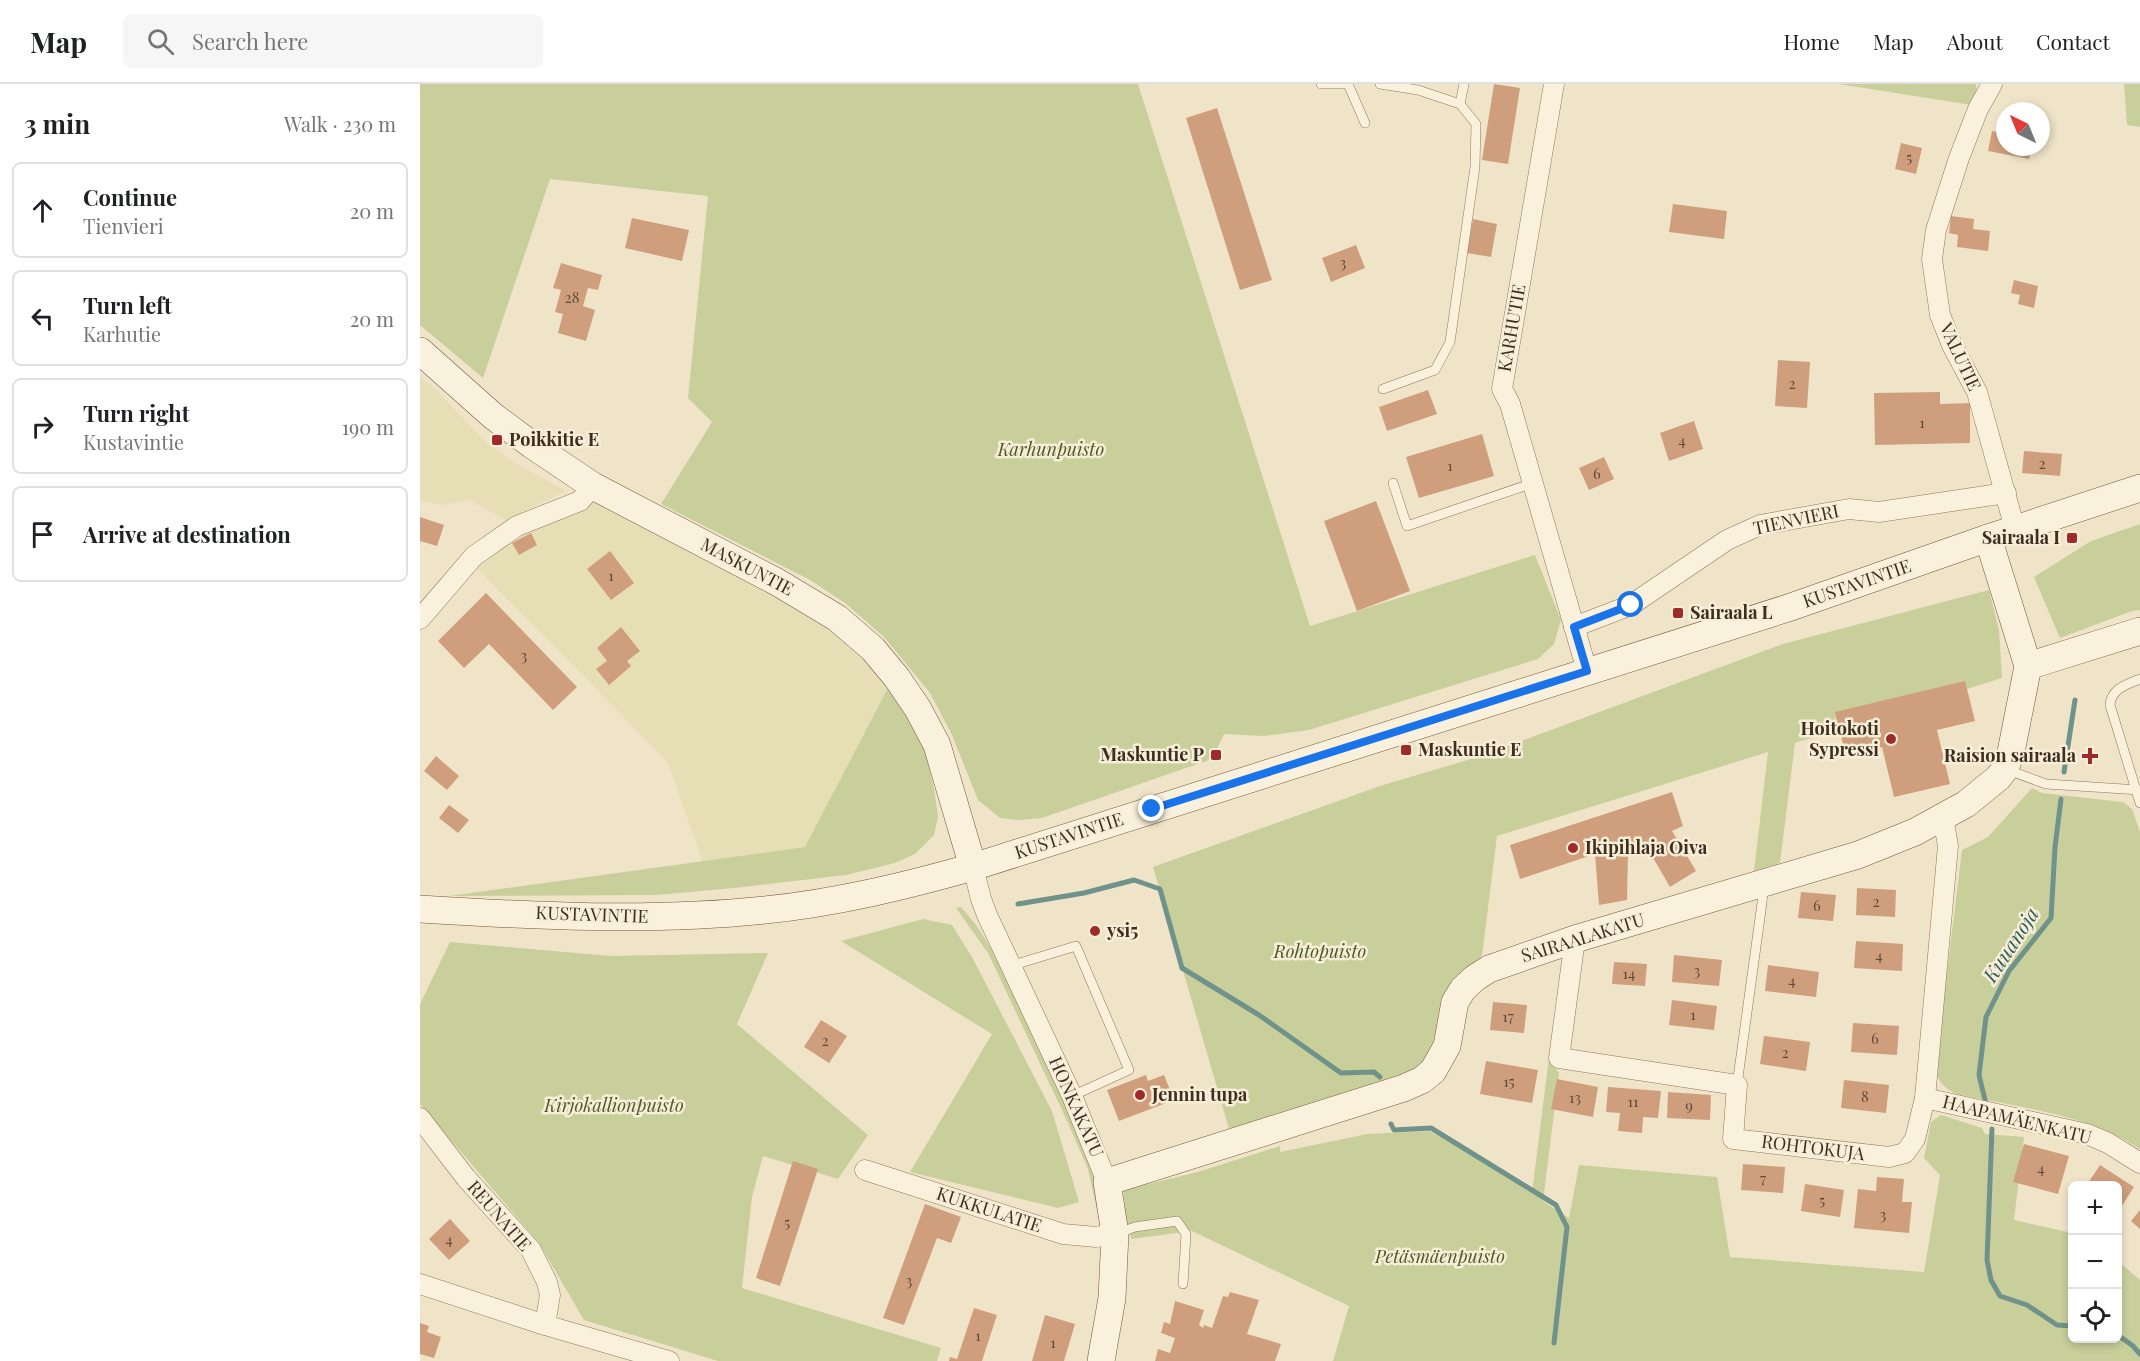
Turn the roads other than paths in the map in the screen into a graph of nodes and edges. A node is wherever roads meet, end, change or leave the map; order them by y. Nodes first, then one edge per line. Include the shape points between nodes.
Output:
1 (1322, 84) edge
2 (1342, 84) edge
3 (1348, 84) edge
4 (1380, 84) edge
5 (1464, 84) edge
6 (1554, 84) edge
7 (1992, 84) edge
8 (1460, 105) junction
9 (1365, 123) dead end
10 (420, 351) edge
11 (1383, 389) dead end
12 (1393, 483) dead end
13 (1533, 483) junction
14 (593, 486) junction
15 (2140, 488) edge
16 (2006, 493) junction
17 (2015, 529) junction
18 (1988, 538) junction
19 (420, 619) edge
20 (1574, 627) junction
21 (2140, 631) edge
22 (2028, 666) junction
23 (1587, 671) junction
24 (2140, 680) edge
25 (2005, 769) junction
26 (2138, 790) edge
27 (2140, 803) edge
28 (1943, 817) junction
29 (974, 867) junction
30 (1763, 885) junction
31 (420, 909) edge
32 (1575, 939) junction
33 (1010, 966) junction
34 (1737, 1085) junction
35 (1072, 1096) junction
36 (1925, 1098) junction
37 (420, 1118) edge
38 (2140, 1163) edge
39 (865, 1170) dead end
40 (1107, 1182) junction
41 (1115, 1234) junction
42 (420, 1284) edge
43 (1183, 1284) dead end
44 (545, 1325) junction
45 (669, 1361) edge
46 (1101, 1361) edge

1 - 2 lane
3 - 9 lane
4 - 8 lane via 1418,90
5 - 8 lane
6 - 13 street, KARHUTIE via 1502,389
7 - 16 street, VALUTIE via 1959,158 1936,230 1932,260 1940,315 1977,392
8 - 11 lane via 1476,124 1475,167 1450,342 1435,370
10 - 14 street, MASKUNTIE via 493,416
12 - 13 lane via 1407,526
13 - 20 street, KARHUTIE
14 - 19 street via 580,501 517,526 474,556
14 - 29 street, MASKUNTIE via 777,582 837,618 873,649 913,701 937,745
15 - 17 street, KUSTAVINTIE
16 - 17 street, VALUTIE
16 - 20 street, TIENVIERI via 1880,512 1848,509 1760,525 1727,540 1631,605
17 - 18 street, KUSTAVINTIE
18 - 22 street, SAIRAALAKATU
18 - 23 street, KUSTAVINTIE via 1788,608
20 - 23 street, KARHUTIE
21 - 22 street
22 - 25 street, SAIRAALAKATU
23 - 29 street, KUSTAVINTIE
24 - 26 lane via 2123,686 2110,699
25 - 26 lane via 2046,784
25 - 28 street, SAIRAALAKATU via 1984,790
26 - 27 lane
28 - 30 street, SAIRAALAKATU via 1858,855
28 - 36 street, ROHTOKUJA via 1948,846
29 - 31 street, KUSTAVINTIE via 842,899 734,913 658,918
29 - 33 street, HONKAKATU via 981,899
30 - 32 street, SAIRAALAKATU
30 - 34 lane
32 - 34 street via 1559,1058
32 - 40 street, SAIRAALAKATU via 1489,969 1463,989 1455,1002 1442,1058 1422,1080
33 - 35 street, HONKAKATU
33 - 35 lane via 1076,946 1129,1070
34 - 36 street, ROHTOKUJA via 1733,1139 1889,1157 1905,1153 1915,1140
35 - 40 street, HONKAKATU
36 - 38 street, HAAPAMÄENKATU via 2087,1134
37 - 44 street, REUNATIE via 466,1178 531,1250 550,1295
39 - 41 street, KUKKULATIE via 1064,1234
40 - 41 street, HONKAKATU
41 - 43 lane via 1177,1221 1186,1234
41 - 46 street, HONKAKATU via 1112,1298
42 - 44 street
44 - 45 street

